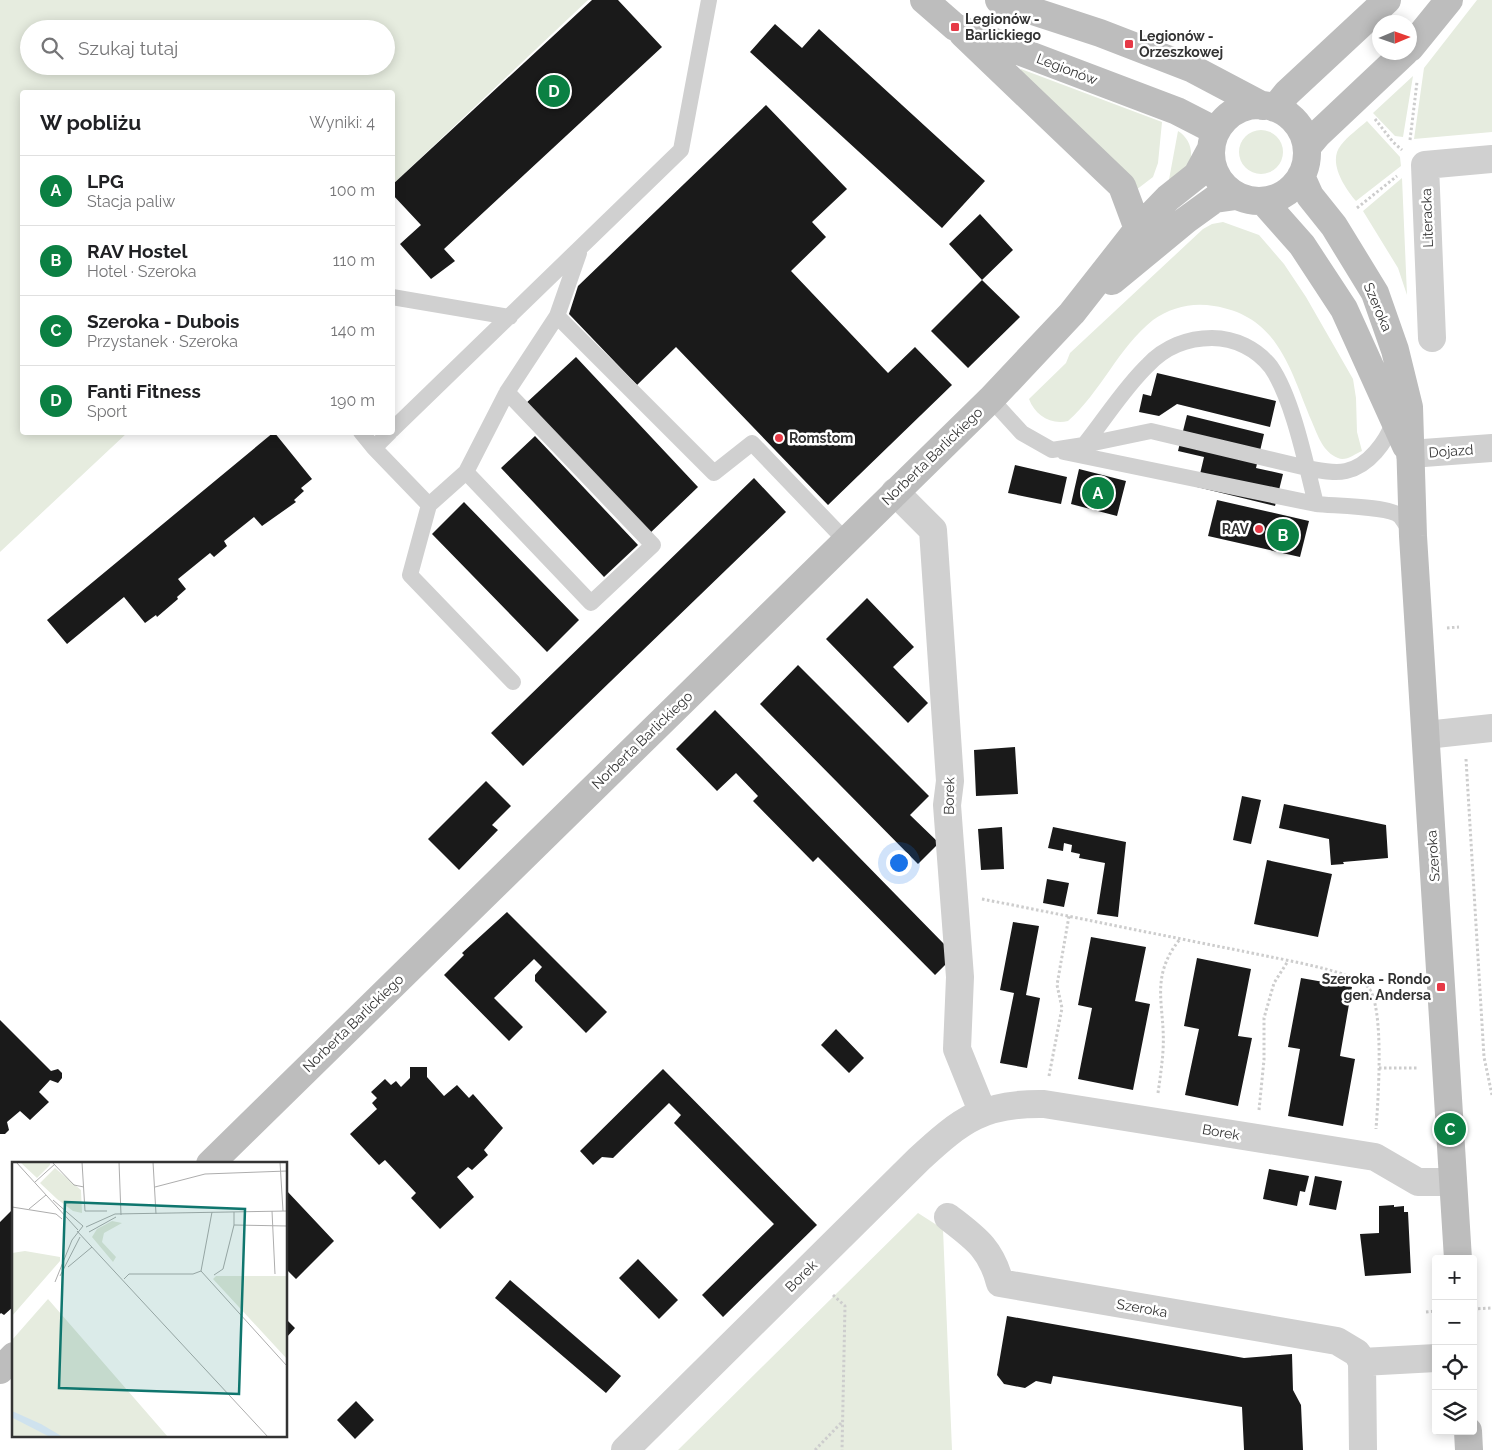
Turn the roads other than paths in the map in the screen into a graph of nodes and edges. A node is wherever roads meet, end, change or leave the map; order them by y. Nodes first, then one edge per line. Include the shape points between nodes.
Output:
1 (709, 0) edge
2 (924, 0) edge
3 (999, 0) edge
4 (1386, 0) edge
5 (1449, 0) edge
6 (955, 26) junction
7 (1417, 39) edge
8 (1397, 60) edge
9 (1269, 107) junction
10 (1213, 140) junction
11 (1307, 147) junction
12 (1492, 159) edge
13 (1301, 176) junction
14 (1236, 196) junction
15 (1263, 201) junction
16 (1138, 229) junction
17 (581, 248) junction
18 (395, 297) edge
19 (1072, 314) junction
20 (510, 316) junction
21 (557, 316) junction
22 (1432, 338) dead end
23 (507, 392) junction
24 (991, 399) junction
25 (1394, 421) junction
26 (395, 427) edge
27 (363, 435) edge
28 (387, 435) edge
29 (1084, 445) junction
30 (374, 448) junction
31 (1492, 448) edge
32 (1052, 450) junction
33 (1410, 454) junction
34 (1306, 468) junction
35 (466, 472) junction
36 (895, 492) junction
37 (1316, 504) junction
38 (429, 505) junction
39 (1413, 536) junction
40 (845, 540) junction
41 (513, 682) dead end
42 (1492, 728) edge
43 (1426, 735) junction
44 (982, 1111) junction
45 (212, 1162) edge
46 (1453, 1182) junction
47 (948, 1217) dead end
48 (1458, 1255) edge
49 (12, 1358) edge
50 (1432, 1358) edge
51 (1362, 1362) junction
52 (0, 1370) edge
53 (1468, 1435) edge
54 (625, 1450) edge
55 (1363, 1450) edge
56 (1470, 1450) edge

1 - 17 lane via 681,150
2 - 6 street, Legionów
3 - 9 street via 1100,33 1193,69
4 - 9 street
5 - 7 street
6 - 10 street, Legionów via 1177,111
6 - 16 street via 1122,186
8 - 11 street
9 - 10 street via 1249,106 1236,111 1224,120
9 - 11 street via 1286,114 1296,123
10 - 14 street via 1213,168 1222,184
10 - 16 street, Norberta Barlickiego via 1197,175 1168,198
11 - 13 street
12 - 22 street, Literacka via 1425,164
13 - 15 street via 1289,190
13 - 33 street, Szeroka via 1310,196 1334,226 1375,293 1395,350 1409,407
14 - 15 street
14 - 19 street, Norberta Barlickiego via 1216,200 1186,220
15 - 25 street, Szeroka via 1302,245 1344,309
16 - 19 street, Norberta Barlickiego
17 - 20 lane
17 - 21 lane
18 - 20 lane
19 - 24 street, Norberta Barlickiego
20 - 26 lane
21 - 23 lane
21 - 40 lane via 714,473 752,442
23 - 35 lane
23 - 35 lane via 653,545 590,603
24 - 32 lane via 1022,433
24 - 36 street, Norberta Barlickiego
25 - 33 street, Szeroka
25 - 34 lane via 1387,439 1372,456 1347,471 1325,472
27 - 30 lane
28 - 30 lane
29 - 32 lane
29 - 34 lane via 1151,431
29 - 34 lane via 1155,359 1170,348 1195,338 1221,338 1249,347 1270,367 1287,402
30 - 38 lane
31 - 33 street, Dojazd
32 - 37 lane
33 - 39 street, Szeroka
34 - 37 lane
35 - 38 lane
36 - 40 street, Norberta Barlickiego
36 - 44 street, Borek via 933,530 950,781 947,805 960,976 957,1049
37 - 39 lane via 1383,509 1399,515
38 - 41 lane via 410,575
39 - 43 street, Szeroka
40 - 45 street, Norberta Barlickiego
42 - 43 street
43 - 46 street, Szeroka
44 - 46 street, Borek via 1016,1104 1044,1104 1375,1157 1418,1182
44 - 54 street, Borek via 949,1131 919,1159
46 - 48 street, Szeroka
47 - 51 street, Szeroka via 980,1241 996,1267 1000,1283 1337,1341 1357,1352
49 - 52 street
50 - 51 street
51 - 55 street
53 - 56 street

